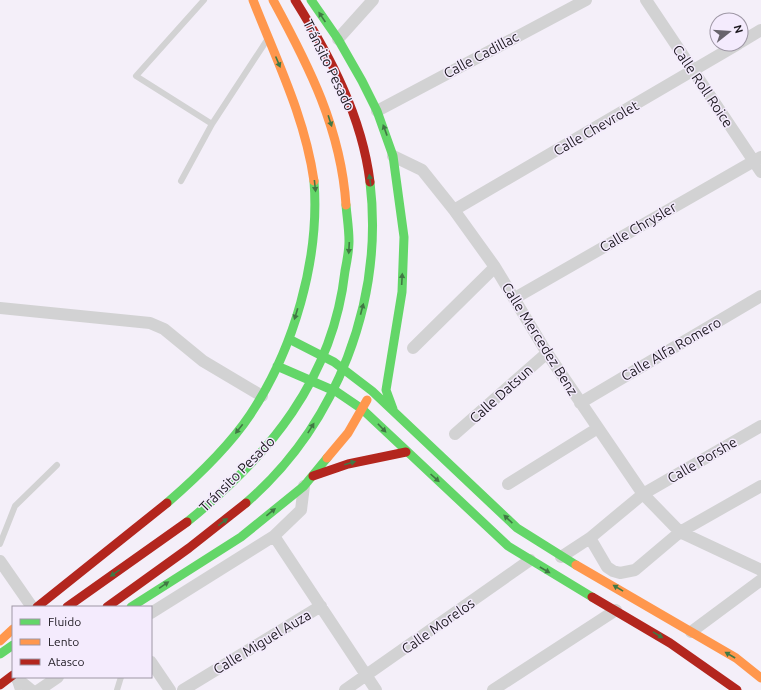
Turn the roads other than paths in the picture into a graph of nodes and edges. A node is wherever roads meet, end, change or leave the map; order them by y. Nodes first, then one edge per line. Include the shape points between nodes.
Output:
1 (204, 0) edge
2 (253, 0) edge
3 (273, 0) edge
4 (295, 0) edge
5 (311, 0) edge
6 (373, 0) edge
7 (586, 0) edge
8 (646, 0) edge
9 (761, 30) edge
10 (749, 37) edge
11 (268, 38) junction
12 (338, 39) junction
13 (725, 52) edge
14 (693, 71) junction
15 (377, 111) junction
16 (212, 124) junction
17 (393, 156) junction
18 (757, 159) edge
19 (761, 172) edge
20 (181, 181) dead end
21 (454, 210) junction
22 (495, 267) junction
23 (761, 296) edge
24 (515, 298) junction
25 (0, 308) edge
26 (289, 339) junction
27 (413, 348) dead end
28 (546, 353) junction
29 (390, 359) junction
30 (277, 366) junction
31 (376, 385) junction
32 (262, 396) junction
33 (580, 403) junction
34 (362, 409) junction
35 (761, 426) edge
36 (598, 428) junction
37 (411, 430) junction
38 (455, 434) dead end
39 (406, 452) junction
40 (57, 465) dead end
41 (313, 476) junction
42 (508, 484) dead end
43 (304, 486) junction
44 (761, 486) edge
45 (644, 494) junction
46 (680, 532) junction
47 (274, 536) junction
48 (590, 538) junction
49 (0, 544) edge
50 (561, 558) junction
51 (530, 560) junction
52 (0, 561) edge
53 (761, 570) edge
54 (609, 576) junction
55 (761, 580) edge
56 (31, 606) edge
57 (39, 606) edge
58 (68, 606) edge
59 (108, 606) edge
60 (133, 606) edge
61 (321, 606) junction
62 (616, 610) junction
63 (152, 612) edge
64 (12, 630) edge
65 (691, 632) junction
66 (0, 641) edge
67 (12, 646) edge
68 (0, 654) edge
69 (152, 663) edge
70 (12, 677) edge
71 (366, 677) junction
72 (14, 678) edge
73 (16, 678) edge
74 (57, 678) edge
75 (121, 678) edge
76 (761, 678) edge
77 (0, 685) edge
78 (18, 690) edge
79 (31, 690) edge
80 (39, 690) edge
81 (117, 690) edge
82 (170, 690) edge
83 (183, 690) edge
84 (345, 690) edge
85 (376, 690) edge
86 (493, 690) edge
87 (738, 690) edge

1 - 16 lane via 136,76
2 - 11 main road
3 -> 58 main road, Tránsito Pesado via 317,84 331,122 346,180 350,221 345,285 326,353 308,388 278,434 252,464 220,495 170,535
59 -> 4 main road, Tránsito Pesado via 238,511 267,483 302,441 325,403 351,349 367,293 371,258 373,211 367,161 344,91
12 -> 5 main road
6 - 12 street
7 - 15 street, Calle Cadillac
8 - 14 street, Calle Roll Roice
9 - 10 street
11 - 16 lane
11 -> 26 main road via 301,122 315,184 314,247
12 - 15 main road
13 - 14 street, Calle Chevrolet
14 - 18 street, Calle Roll Roice
14 - 21 street, Calle Chevrolet
17 -> 15 main road
16 - 20 lane
17 - 21 street, Calle Mercedez Benz via 422,170
29 -> 17 main road via 402,292 404,237
18 - 19 street, Calle Roll Roice
18 - 24 street, Calle Chrysler
21 - 22 street, Calle Mercedez Benz
22 - 24 street, Calle Mercedez Benz
22 - 27 street
23 - 33 street, Calle Alfa Romero
24 - 28 street, Calle Mercedez Benz
25 - 32 street via 150,323 164,329 203,361
26 - 30 main road
26 - 31 main road
28 - 33 street, Calle Mercedez Benz
28 - 38 street, Calle Datsun
29 - 31 main road
29 - 37 main road via 386,390 392,408
30 - 32 main road
30 - 34 main road via 337,392
31 - 34 main road
31 - 37 main road
32 -> 57 main road via 240,429 175,497
33 - 36 street, Calle Mercedez Benz
34 -> 39 main road
34 - 41 main road via 348,433
35 - 45 street, Calle Porshe
36 - 42 street
36 - 45 street, Calle Mercedez Benz
50 -> 37 main road via 517,528
41 -> 39 main road via 348,464
39 -> 51 main road via 508,546
40 - 49 lane via 15,506
41 - 43 main road
43 - 47 street via 301,510
60 -> 43 main road via 241,537
44 - 46 street
45 - 46 street, Calle Mercedez Benz
45 - 48 street, Calle Porshe
46 - 53 street
46 - 54 street via 635,570
47 - 61 street
47 - 63 street
48 - 50 street, Calle Porshe
48 - 54 street via 607,567
50 - 54 main road
51 -> 62 main road
51 - 71 street, Calle Morelos
52 - 56 street
65 -> 54 main road
55 - 65 street
61 - 71 street
61 - 83 street, Calle Miguel Auza
62 - 86 street
62 -> 87 main road via 670,643
64 - 66 main road
76 -> 65 main road via 736,658
67 - 68 main road
69 - 82 street
70 - 77 main road
71 - 84 street, Calle Morelos
71 - 85 street
72 - 78 lane
73 - 79 street
74 - 80 street
75 - 81 lane

